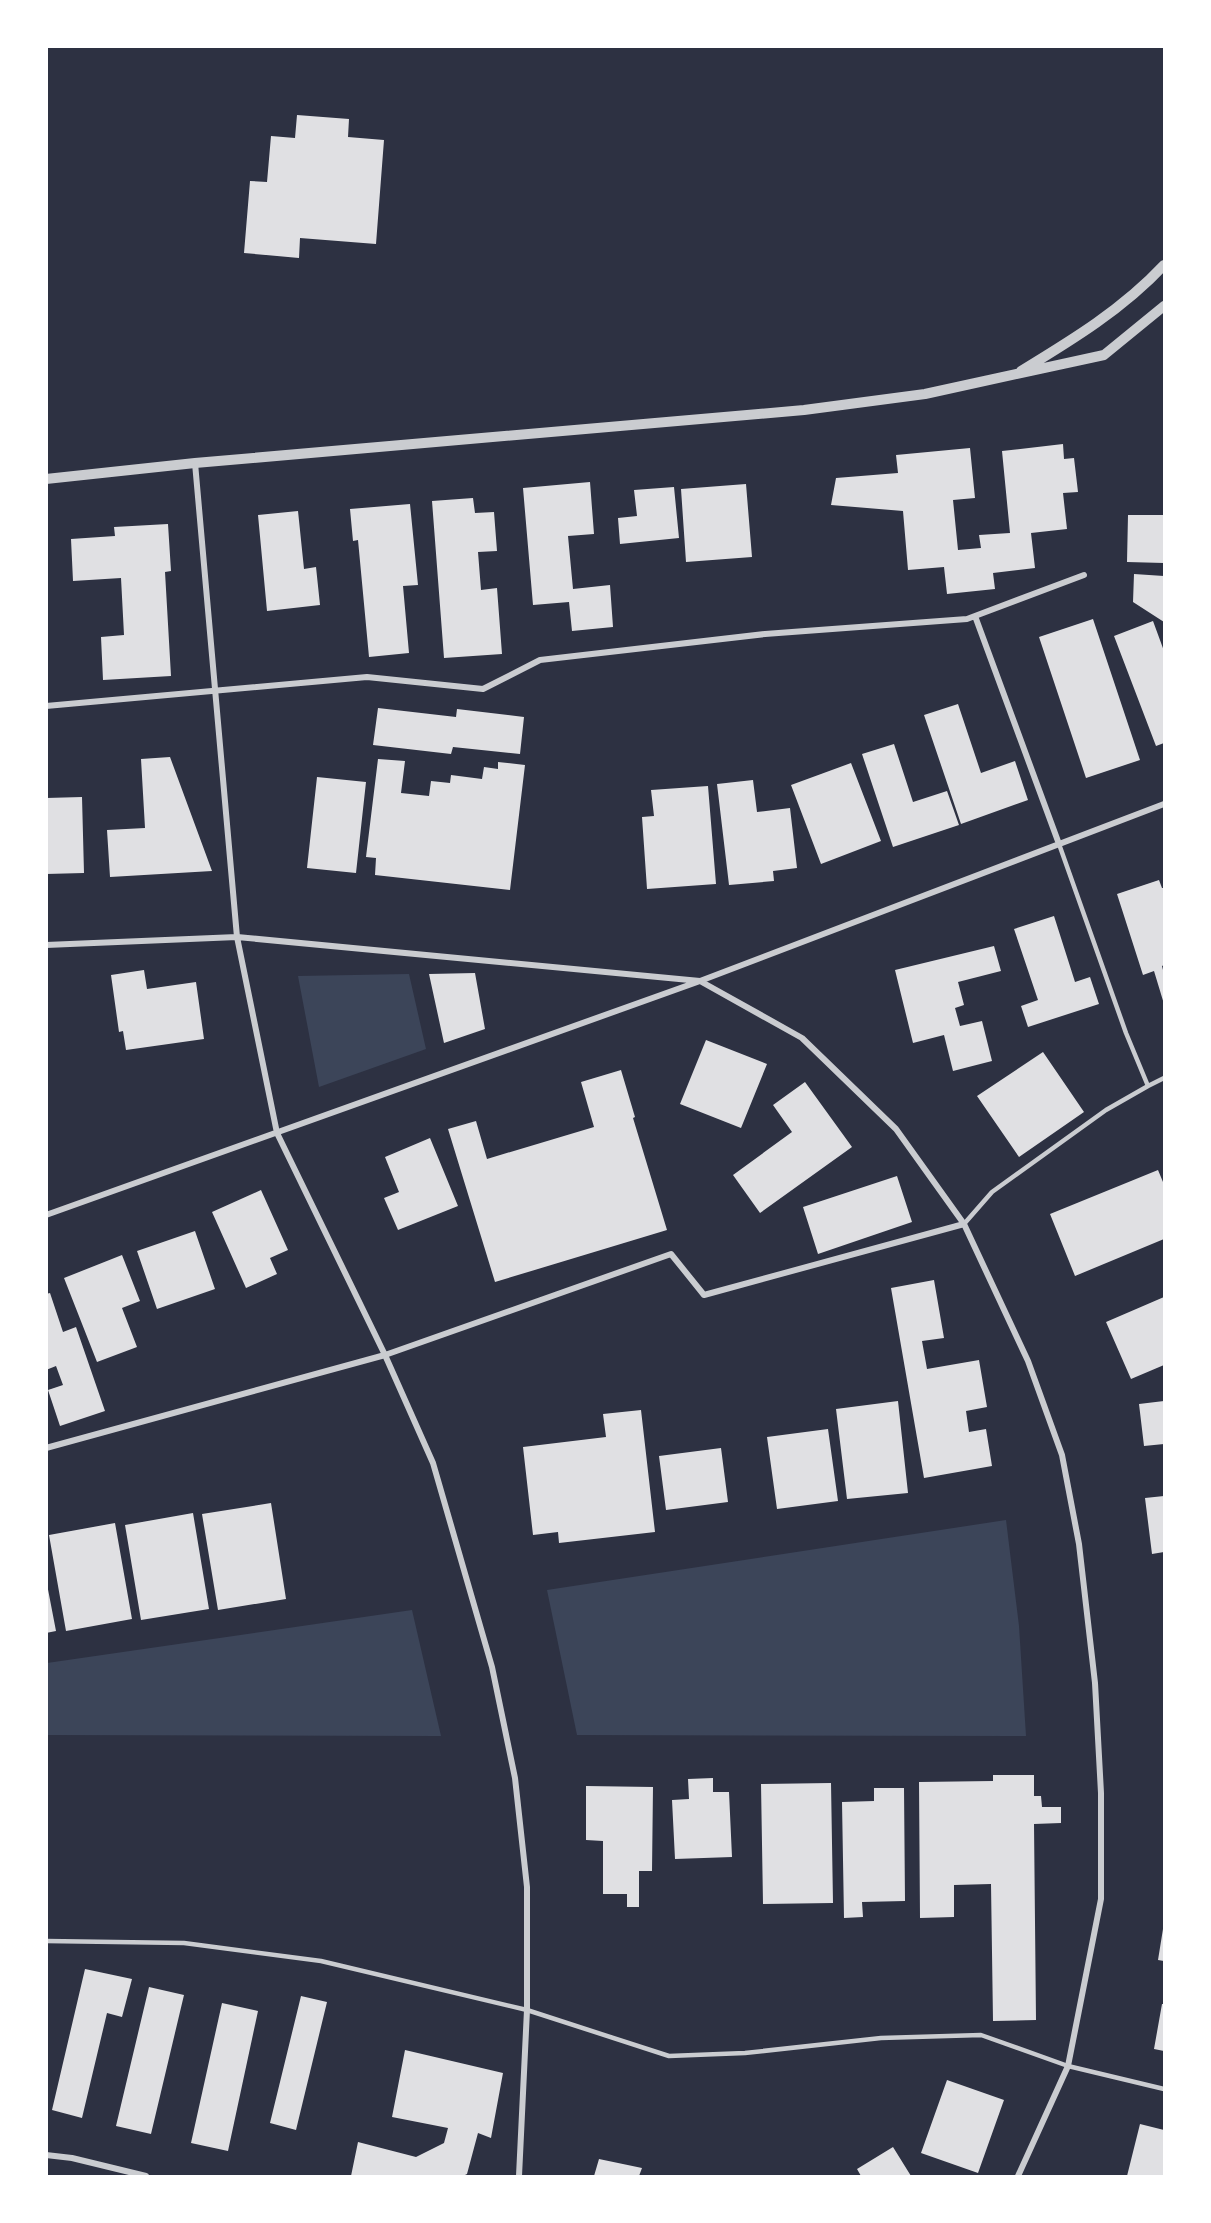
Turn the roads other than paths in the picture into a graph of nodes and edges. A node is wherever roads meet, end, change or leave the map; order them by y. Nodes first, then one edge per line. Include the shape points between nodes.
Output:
1 (1164, 265) edge
2 (1164, 306) edge
3 (1014, 376) junction
4 (195, 463) junction
5 (46, 479) edge
6 (1084, 575) dead end
7 (975, 616) junction
8 (215, 691) junction
9 (46, 706) edge
10 (1164, 804) edge
11 (1059, 844) junction
12 (237, 937) junction
13 (46, 945) edge
14 (700, 981) junction
15 (1164, 1078) edge
16 (1148, 1086) junction
17 (277, 1133) junction
18 (46, 1215) edge
19 (964, 1224) junction
20 (385, 1355) junction
21 (46, 1449) edge
22 (46, 1941) edge
23 (527, 2010) junction
24 (1068, 2066) junction
25 (1164, 2089) edge
26 (46, 2154) edge
27 (146, 2176) edge
28 (519, 2176) edge
29 (1018, 2176) edge

1 - 3 street via 1119,308
2 - 3 street via 1104,355
3 - 4 street via 925,394 804,410
4 - 5 street
4 - 8 street
6 - 7 street
7 - 8 street via 967,620 765,634 540,660 483,689 367,677
7 - 11 street
8 - 9 street
8 - 12 street
10 - 11 street
11 - 14 street
11 - 16 lane
12 - 13 street
12 - 14 street
12 - 17 street
14 - 17 street
14 - 19 street via 802,1038 896,1130
15 - 16 lane
16 - 19 lane via 1106,1110 992,1192
17 - 18 street
17 - 20 street
19 - 20 street via 704,1295 671,1254
19 - 24 street via 1028,1361 1062,1455 1078,1544 1095,1683 1101,1899
20 - 21 street
20 - 23 street via 433,1462 492,1667 515,1778 527,1887
22 - 23 lane via 184,1943 321,1961
23 - 24 lane via 669,2056 745,2054 881,2038 981,2035
23 - 28 street
24 - 25 lane
24 - 29 street
26 - 27 street

